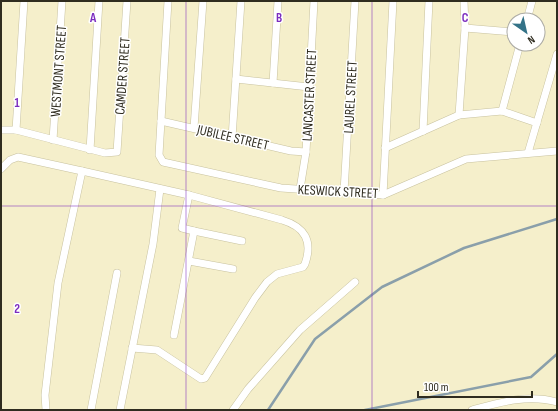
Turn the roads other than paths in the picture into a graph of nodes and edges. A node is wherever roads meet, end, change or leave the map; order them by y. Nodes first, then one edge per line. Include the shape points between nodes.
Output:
1 (24, 1) edge
2 (62, 1) edge
3 (99, 1) edge
4 (127, 1) edge
5 (168, 1) edge
6 (203, 1) edge
7 (241, 1) edge
8 (278, 1) edge
9 (314, 1) edge
10 (355, 1) edge
11 (393, 1) edge
12 (429, 1) edge
13 (464, 1) edge
14 (532, 1) edge
15 (529, 12) edge
16 (465, 28) junction
17 (506, 31) edge
18 (518, 52) edge
19 (557, 54) edge
20 (236, 79) junction
21 (273, 84) junction
22 (310, 87) junction
23 (502, 111) junction
24 (459, 115) junction
25 (161, 121) junction
26 (538, 124) junction
27 (194, 128) junction
28 (1, 130) edge
29 (16, 130) junction
30 (423, 131) junction
31 (232, 138) junction
32 (53, 140) junction
33 (386, 148) junction
34 (90, 150) junction
35 (557, 151) edge
36 (306, 152) junction
37 (528, 153) junction
38 (1, 160) edge
39 (10, 160) junction
40 (1, 169) edge
41 (82, 171) junction
42 (160, 189) junction
43 (300, 189) junction
44 (344, 192) junction
45 (189, 195) junction
46 (383, 195) junction
47 (194, 231) junction
48 (242, 241) dead end
49 (189, 261) junction
50 (233, 269) dead end
51 (117, 273) dead end
52 (355, 282) dead end
53 (174, 335) dead end
54 (132, 348) junction
55 (557, 402) edge
56 (46, 410) edge
57 (91, 410) edge
58 (120, 410) edge
59 (233, 410) edge
60 (472, 410) edge

1 - 29 street
2 - 32 street, WESTMONT STREET
3 - 34 street
4 - 34 street, CAMDER STREET via 117,152
5 - 25 street
6 - 27 street
7 - 20 street
8 - 21 street
9 - 22 street, LANCASTER STREET
10 - 44 street, LAUREL STREET
11 - 33 street
12 - 30 street
13 - 16 street
14 - 15 street
16 - 17 street
16 - 24 street
18 - 23 street
19 - 26 street
20 - 21 street
20 - 31 street
21 - 22 street
22 - 36 street, LANCASTER STREET
23 - 24 street
23 - 26 street
24 - 30 street
25 - 27 street, JUBILEE STREET
25 - 43 street, KESWICK STREET via 159,155 163,162 281,188
26 - 37 street
27 - 31 street, JUBILEE STREET
28 - 29 street
29 - 32 street
30 - 33 street
31 - 36 street, JUBILEE STREET
32 - 34 street
33 - 46 street
35 - 37 street, KESWICK STREET
36 - 43 street, LANCASTER STREET
37 - 46 street, KESWICK STREET via 466,159
38 - 39 street
39 - 40 street
39 - 41 street via 18,157
41 - 42 street
41 - 56 street via 58,283 45,395
42 - 45 street
42 - 54 street via 155,230
43 - 44 street, KESWICK STREET
44 - 46 street, KESWICK STREET
45 - 47 street via 182,228
45 - 54 street via 295,225 303,231 307,242 305,264 303,267 277,274 267,282 205,378 201,379 157,350
47 - 48 street
47 - 49 street
49 - 50 street
49 - 53 street
51 - 57 street
52 - 59 street via 300,330
54 - 58 street
55 - 60 street via 542,398 510,400

